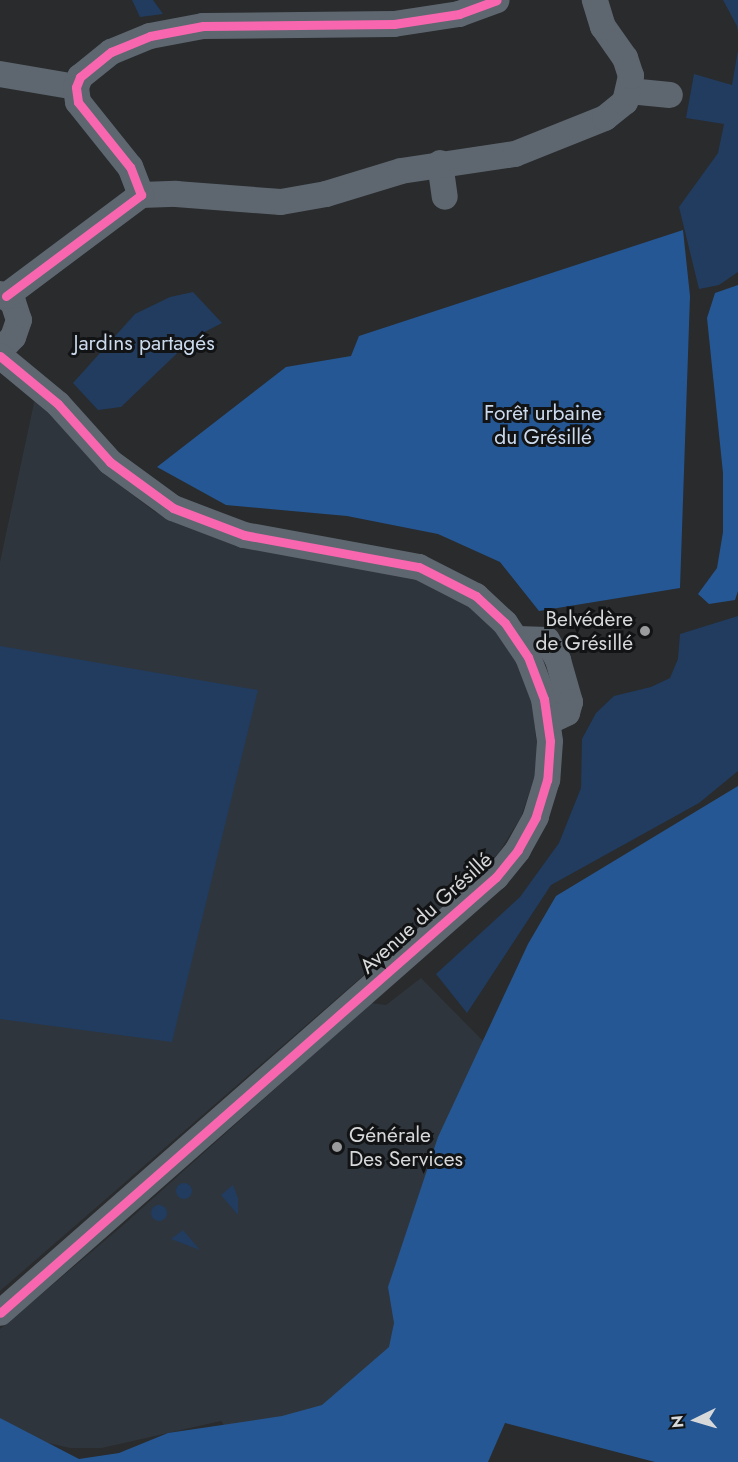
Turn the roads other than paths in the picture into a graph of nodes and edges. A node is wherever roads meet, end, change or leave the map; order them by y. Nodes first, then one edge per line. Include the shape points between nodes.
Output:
1 (497, 0) edge
2 (595, 0) edge
3 (0, 74) edge
4 (76, 87) junction
5 (630, 91) junction
6 (670, 95) dead end
7 (440, 163) junction
8 (141, 195) junction
9 (445, 197) dead end
10 (3, 295) edge
11 (0, 351) edge
12 (0, 356) edge
13 (0, 1313) edge

1 - 4 street via 459,14 394,24 182,28 111,52 88,68
2 - 5 street via 608,37 629,67
3 - 4 street
4 - 8 street via 78,102 130,167
5 - 6 street
5 - 7 street via 613,114 549,142 515,154
7 - 8 street via 281,202
7 - 9 street
8 - 10 street
10 - 11 street via 13,302 19,320 13,337
12 - 13 street, Avenue du Grésillé via 58,404 116,468 173,508 244,535 377,558 440,575 476,596 518,639 537,677 548,722 549,761 542,799 523,842 496,877

